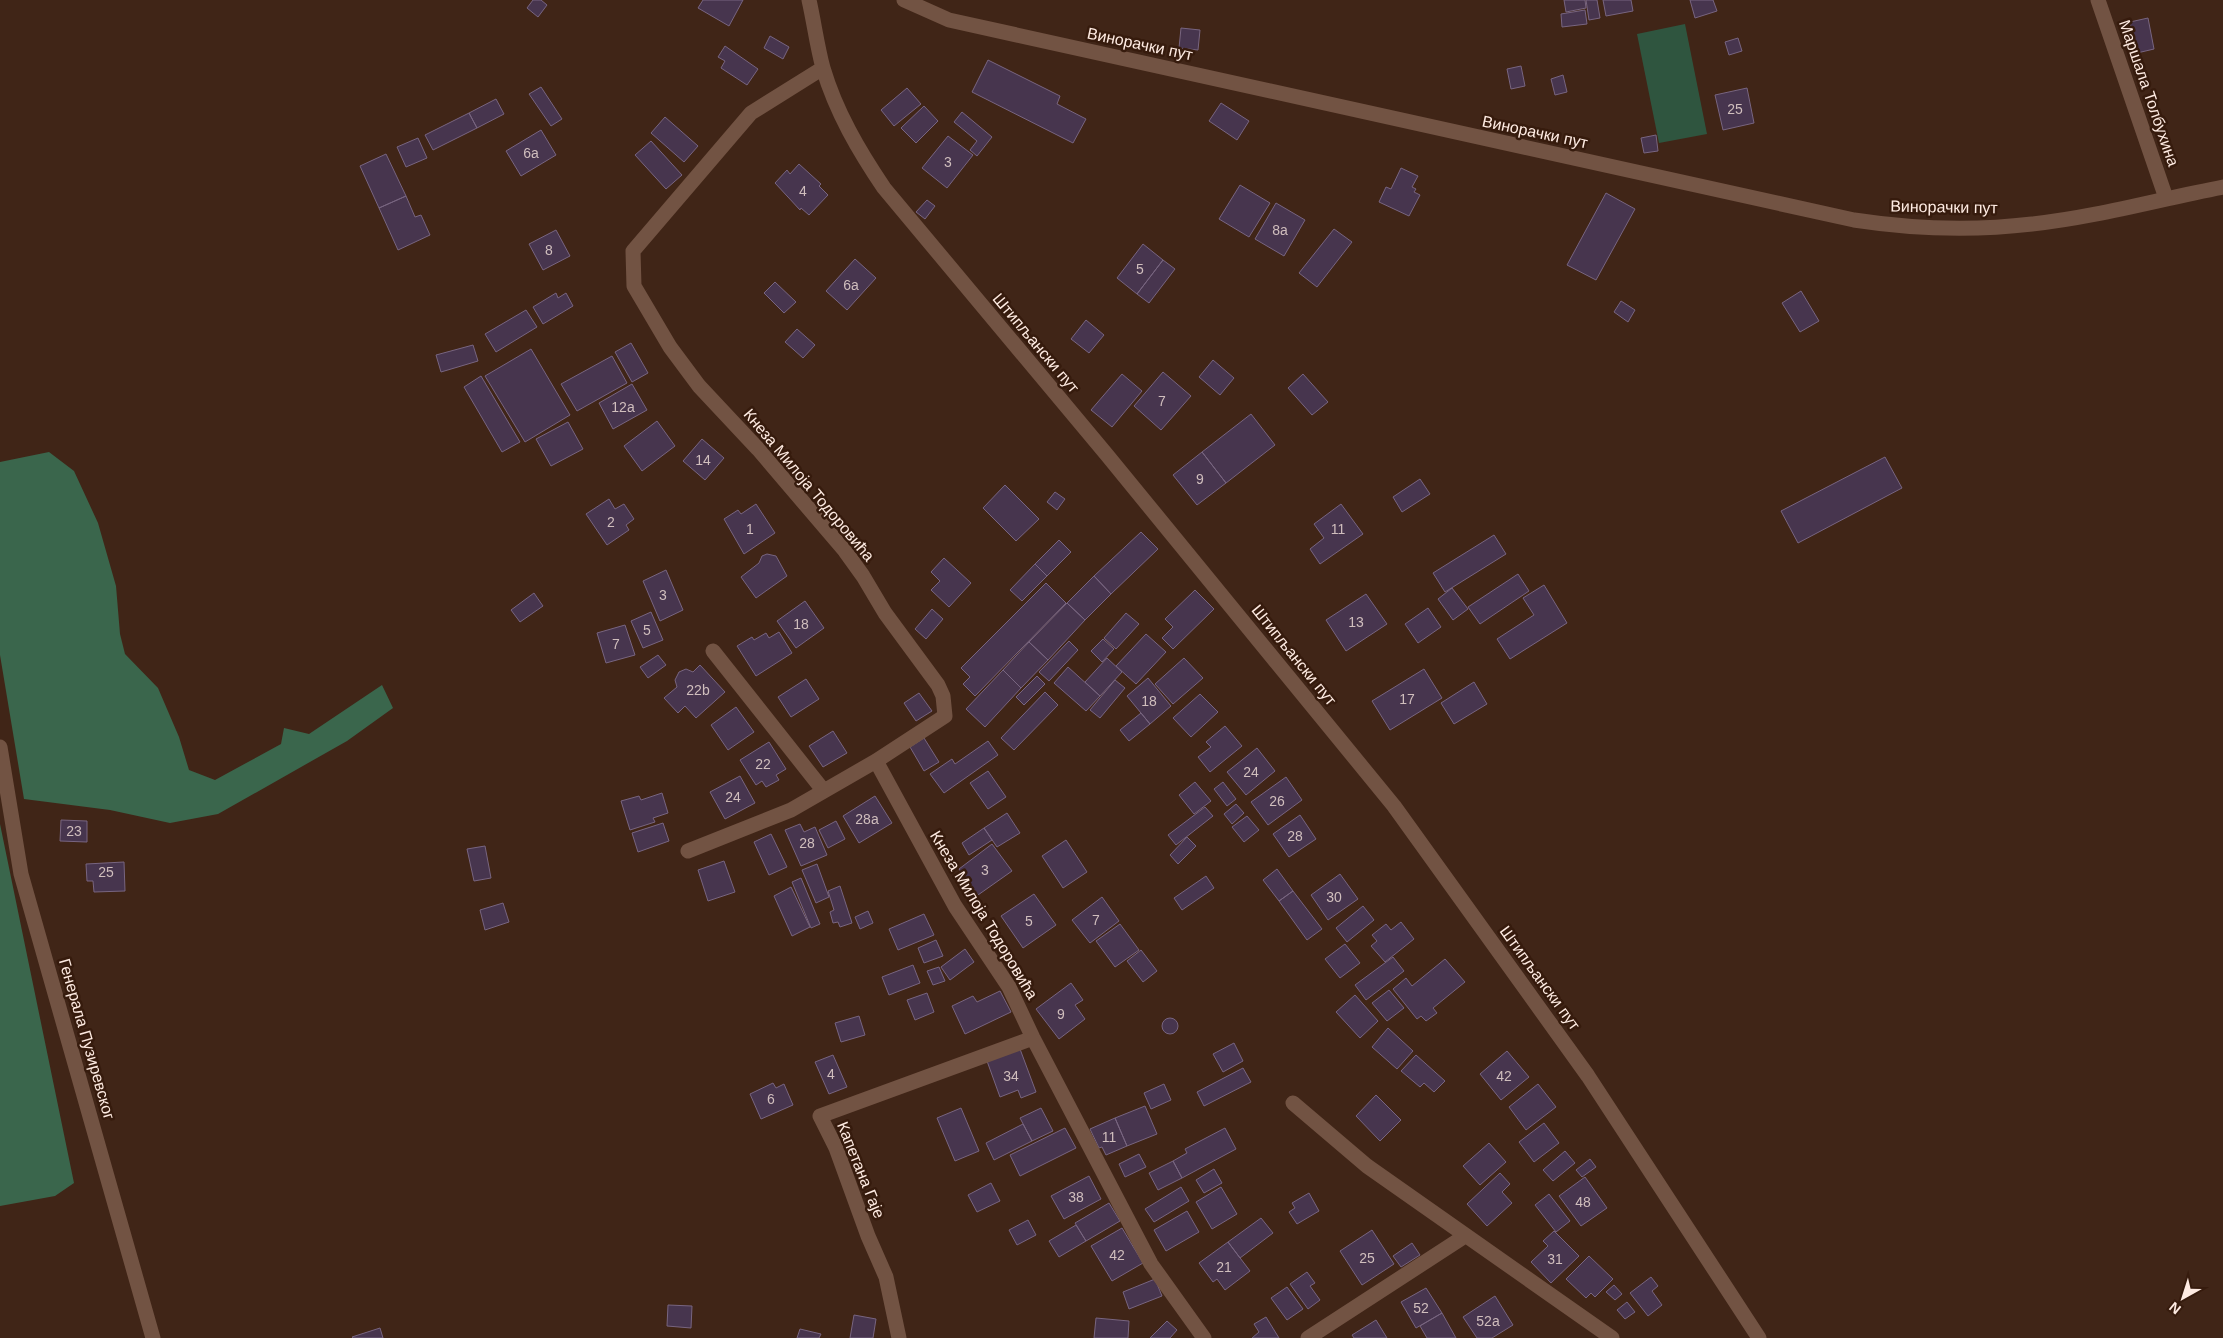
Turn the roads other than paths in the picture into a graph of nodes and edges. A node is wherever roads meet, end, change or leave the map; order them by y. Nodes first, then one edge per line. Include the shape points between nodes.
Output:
1 (809, 0) edge
2 (904, 0) edge
3 (2098, 0) edge
4 (823, 68) junction
5 (2223, 187) edge
6 (2166, 198) junction
7 (713, 651) dead end
8 (0, 747) edge
9 (876, 761) junction
10 (823, 790) junction
11 (688, 851) dead end
12 (1033, 1038) junction
13 (1293, 1103) dead end
14 (1465, 1236) junction
15 (153, 1338) edge
16 (899, 1338) edge
17 (1204, 1338) edge
18 (1308, 1338) edge
19 (1612, 1338) edge
20 (1759, 1338) edge

1 - 4 street, Штипљански пут
2 - 6 street, Винорачки пут via 949,20 1854,220 1904,227 2033,224
3 - 6 street, Маршала Толбухина
4 - 9 street, Кнеза Милоја Тодоровића via 751,113 633,251 634,286 670,347 699,386 758,448 845,551 884,613 938,685 945,716
4 - 20 street, Штипљански пут via 858,150 884,188 1394,806 1588,1076
5 - 6 street, Винорачки пут
7 - 10 street
8 - 15 street, Генерала Пузиревског via 22,874
9 - 10 street
9 - 12 street, Кнеза Милоја Тодоровића via 955,906 1009,987
10 - 11 street via 769,820
12 - 16 street, Капетана Гаје via 820,1116 836,1148 886,1277
12 - 17 street, Кнеза Милоја Тодоровића via 1151,1264
13 - 14 street via 1366,1166
14 - 18 street
14 - 19 street

